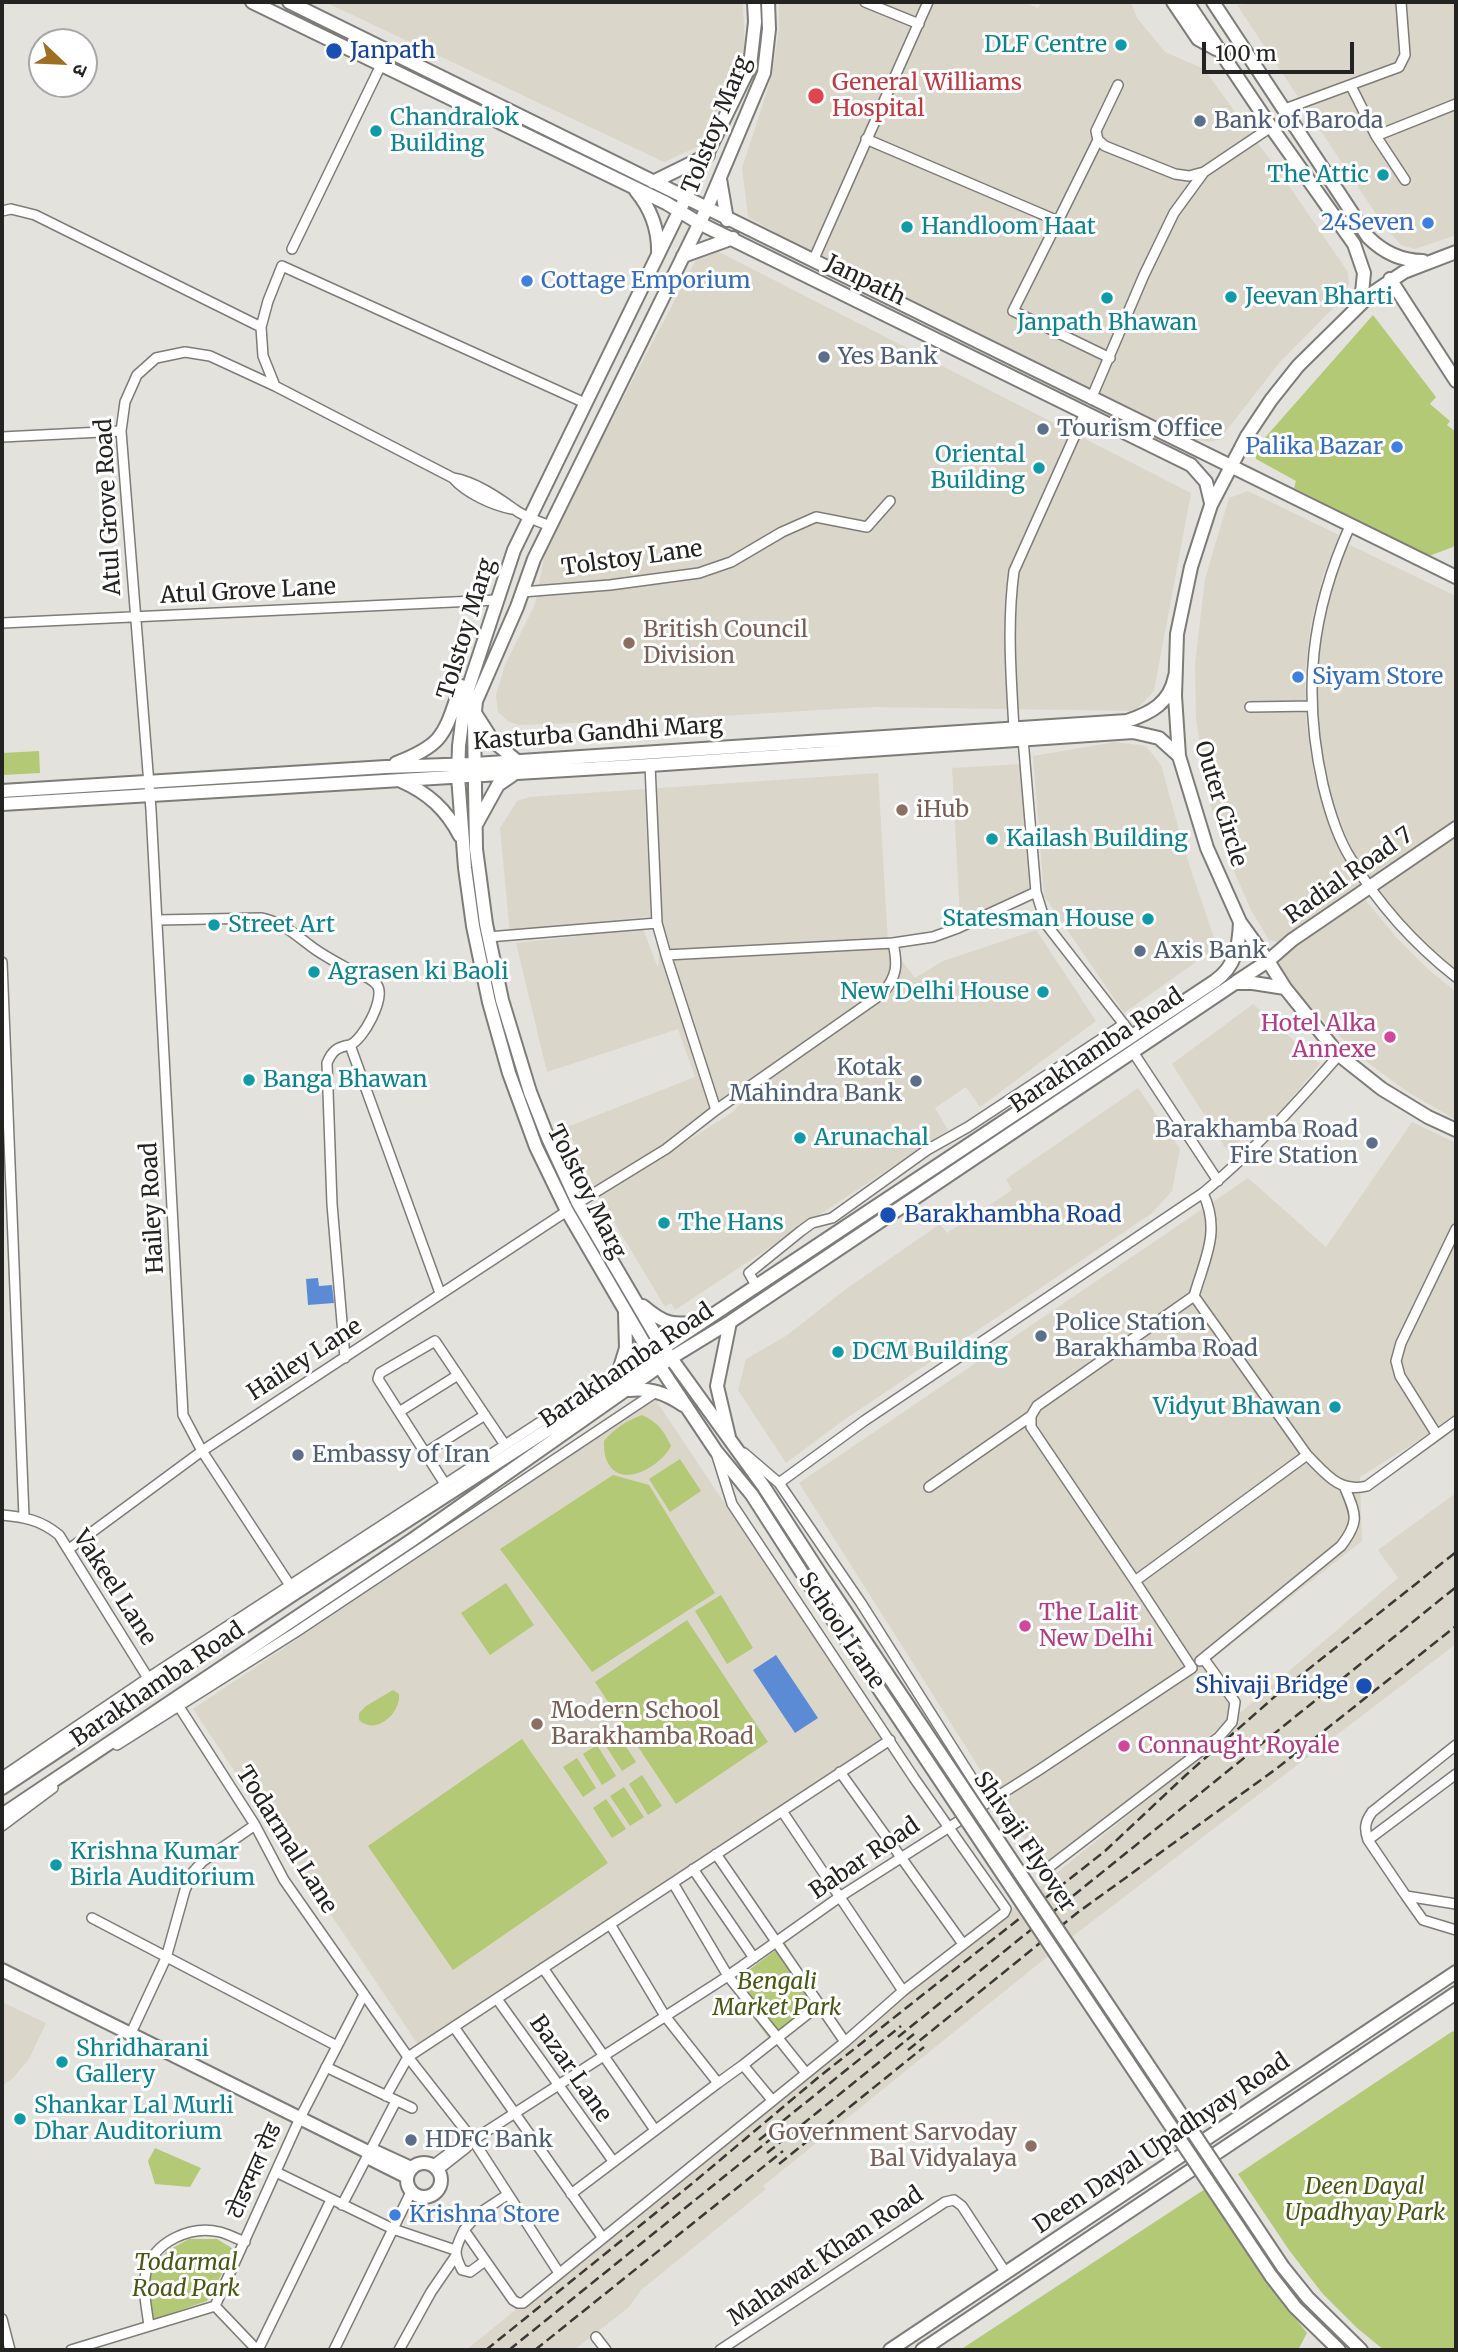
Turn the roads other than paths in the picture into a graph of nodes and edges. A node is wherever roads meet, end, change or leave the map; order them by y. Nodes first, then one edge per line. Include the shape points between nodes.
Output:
1 (252, 2) edge
2 (289, 2) edge
3 (754, 2) edge
4 (768, 2) edge
5 (865, 2) edge
6 (928, 2) edge
7 (1173, 2) edge
8 (1187, 2) edge
9 (1213, 2) edge
10 (1226, 2) edge
11 (1401, 2) edge
12 (1224, 18) junction
13 (919, 24) junction
14 (1219, 51) junction
15 (382, 65) junction
16 (1118, 85) dead end
17 (1351, 86) junction
18 (1456, 104) edge
19 (1285, 109) junction
20 (1271, 127) junction
21 (1376, 136) junction
22 (866, 139) junction
23 (1098, 140) junction
24 (708, 155) junction
25 (1204, 172) junction
26 (719, 178) junction
27 (1405, 180) dead end
28 (653, 182) junction
29 (635, 189) junction
30 (687, 198) junction
31 (707, 208) junction
32 (2, 211) edge
33 (680, 211) junction
34 (727, 220) junction
35 (1058, 220) junction
36 (699, 223) junction
37 (1368, 237) junction
38 (733, 238) junction
39 (1356, 247) junction
40 (292, 249) dead end
41 (1456, 252) edge
42 (683, 256) junction
43 (657, 258) junction
44 (1434, 260) junction
45 (813, 261) junction
46 (1390, 279) junction
47 (1354, 311) junction
48 (261, 327) junction
49 (1110, 358) junction
50 (1456, 382) edge
51 (275, 386) junction
52 (1091, 399) junction
53 (585, 403) junction
54 (1085, 413) junction
55 (121, 431) junction
56 (2, 438) edge
57 (1229, 467) junction
58 (890, 501) dead end
59 (1211, 505) junction
60 (530, 517) junction
61 (550, 526) junction
62 (1350, 526) junction
63 (1456, 578) edge
64 (522, 592) junction
65 (496, 600) junction
66 (134, 617) junction
67 (488, 622) junction
68 (2, 623) edge
69 (1175, 676) junction
70 (1312, 706) junction
71 (1250, 707) dead end
72 (475, 713) junction
73 (1019, 734) junction
74 (1179, 757) junction
75 (650, 765) junction
76 (386, 767) junction
77 (516, 767) junction
78 (458, 770) junction
79 (475, 770) junction
80 (399, 780) junction
81 (149, 781) junction
82 (2, 791) edge
83 (150, 797) junction
84 (2, 804) edge
85 (476, 825) junction
86 (1456, 828) edge
87 (463, 842) junction
88 (1370, 887) junction
89 (1036, 892) junction
90 (157, 920) junction
91 (1240, 922) junction
92 (657, 923) junction
93 (488, 937) junction
94 (893, 943) junction
95 (666, 955) junction
96 (1268, 961) junction
97 (2, 962) edge
98 (1456, 977) edge
99 (1236, 983) junction
100 (1285, 988) junction
101 (1124, 1024) junction
102 (1133, 1036) junction
103 (351, 1045) junction
104 (1133, 1052) junction
105 (1339, 1055) junction
106 (1005, 1102) junction
107 (716, 1110) junction
108 (1015, 1115) junction
109 (1456, 1130) edge
110 (1218, 1181) junction
111 (1203, 1193) junction
112 (578, 1203) junction
113 (567, 1211) junction
114 (1456, 1229) edge
115 (757, 1287) junction
116 (440, 1293) junction
117 (1194, 1296) junction
118 (635, 1299) junction
119 (624, 1307) junction
120 (706, 1321) junction
121 (730, 1322) junction
122 (662, 1357) junction
123 (345, 1358) junction
124 (621, 1368) junction
125 (458, 1375) junction
126 (620, 1389) junction
127 (657, 1391) junction
128 (689, 1409) junction
129 (399, 1412) junction
130 (485, 1415) junction
131 (1031, 1416) junction
132 (1456, 1421) edge
133 (1437, 1435) junction
134 (730, 1440) junction
135 (505, 1445) junction
136 (202, 1451) junction
137 (716, 1451) junction
138 (425, 1453) junction
139 (1307, 1455) junction
140 (779, 1483) junction
141 (445, 1484) junction
142 (929, 1487) dead end
143 (1345, 1488) junction
144 (2, 1515) edge
145 (24, 1517) junction
146 (69, 1549) junction
147 (1135, 1581) junction
148 (293, 1589) junction
149 (313, 1614) junction
150 (1204, 1659) junction
151 (1192, 1668) junction
152 (148, 1678) junction
153 (178, 1705) junction
154 (890, 1740) junction
155 (1456, 1745) edge
156 (841, 1772) junction
157 (1456, 1774) edge
158 (2, 1777) edge
159 (2, 1788) edge
160 (987, 1802) junction
161 (782, 1811) junction
162 (2, 1815) edge
163 (256, 1825) junction
164 (2, 1826) edge
165 (949, 1826) junction
166 (1368, 1840) junction
167 (716, 1854) junction
168 (902, 1857) junction
169 (693, 1869) junction
170 (1044, 1871) dead end
171 (673, 1882) junction
172 (841, 1896) junction
173 (1406, 1896) junction
174 (1456, 1905) edge
175 (92, 1919) dead end
176 (610, 1924) junction
177 (1456, 1930) edge
178 (776, 1942) junction
179 (963, 1944) junction
180 (166, 1958) junction
181 (754, 1958) junction
182 (543, 1968) junction
183 (2, 1970) edge
184 (1456, 1972) edge
185 (728, 1976) junction
186 (903, 1991) junction
187 (1456, 1993) edge
188 (364, 1994) junction
189 (497, 1999) junction
190 (819, 2005) junction
191 (665, 2016) junction
192 (454, 2027) junction
193 (131, 2033) junction
194 (776, 2037) junction
195 (845, 2042) junction
196 (337, 2046) junction
197 (604, 2056) junction
198 (408, 2057) junction
199 (743, 2065) junction
200 (326, 2067) junction
201 (806, 2073) junction
202 (718, 2083) junction
203 (557, 2085) junction
204 (386, 2095) junction
205 (772, 2100) junction
206 (396, 2101) junction
207 (412, 2108) dead end
208 (515, 2113) junction
209 (300, 2118) junction
210 (655, 2130) junction
211 (473, 2140) junction
212 (369, 2152) junction
213 (613, 2161) junction
214 (435, 2168) junction
215 (276, 2172) junction
216 (409, 2173) junction
217 (414, 2194) junction
218 (571, 2194) junction
219 (507, 2195) junction
220 (331, 2200) junction
221 (342, 2205) junction
222 (393, 2229) junction
223 (464, 2230) junction
224 (602, 2237) junction
225 (245, 2242) junction
226 (455, 2254) junction
227 (485, 2261) junction
228 (559, 2273) junction
229 (1006, 2273) junction
230 (215, 2306) junction
231 (2, 2319) edge
232 (149, 2326) junction
233 (4, 2332) edge
234 (596, 2337) dead end
235 (10, 2350) edge
236 (71, 2350) edge
237 (258, 2350) edge
238 (334, 2350) edge
239 (399, 2350) edge
240 (606, 2350) edge
241 (720, 2350) edge
242 (890, 2350) edge
243 (922, 2350) edge
244 (1339, 2350) edge
245 (1361, 2350) edge

1 - 15 main road, Janpath
2 - 28 main road, Janpath
3 - 24 main road, Tolstoy Marg via 750,66
4 - 26 main road, Tolstoy Marg via 764,73
5 - 13 street
6 - 13 street
7 - 14 main road via 1198,39
8 - 14 main road
9 - 12 main road
10 - 12 main road
11 - 17 street via 1402,63 1395,70
12 - 19 main road
13 - 22 street
14 - 20 main road
15 - 29 main road, Janpath
15 - 40 street
16 - 23 street via 1096,131
17 - 19 street
17 - 21 street
18 - 21 street
19 - 37 main road
20 - 25 street
20 - 39 main road
21 - 27 street
22 - 35 street
22 - 45 street
23 - 25 street via 1181,176
23 - 35 street
24 - 28 main road
24 - 30 main road, Tolstoy Marg
25 - 49 street via 1174,213
26 - 31 main road, Tolstoy Marg
26 - 34 main road
28 - 30 main road, Janpath
29 - 33 main road, Janpath
29 - 43 main road via 655,227
30 - 31 main road, Janpath
30 - 33 main road, Tolstoy Marg
31 - 34 main road, Janpath
31 - 36 main road, Tolstoy Marg
32 - 48 street via 35,215
33 - 36 main road, Janpath
33 - 43 main road, Tolstoy Marg
34 - 45 main road, Janpath
35 - 49 street via 1013,311
36 - 38 main road, Janpath
36 - 42 main road, Tolstoy Marg
37 - 39 main road
37 - 44 main road via 1394,256
38 - 42 main road
38 - 54 main road, Janpath
39 - 47 main road via 1364,283
41 - 44 main road, Outer Circle
42 - 61 main road, Tolstoy Marg
43 - 53 main road, Tolstoy Marg
44 - 46 main road, Outer Circle
45 - 52 main road, Janpath
46 - 47 main road, Outer Circle
46 - 50 main road
47 - 57 main road, Outer Circle via 1298,366
48 - 51 street via 262,356
48 - 53 street via 282,266
49 - 52 street
51 - 55 street, Atul Grove Road via 210,356 185,352 156,358 137,376 125,401
51 - 60 street, Atul Grove Road
52 - 57 main road, Janpath
53 - 60 main road, Tolstoy Marg
54 - 59 main road, Janpath via 1191,465 1206,482
54 - 73 street via 1014,571 1010,650
55 - 56 street
55 - 66 street, Atul Grove Road
57 - 59 main road, Outer Circle
57 - 62 main road, Janpath
58 - 64 street, Tolstoy Lane via 867,527 816,517 731,562 699,573
59 - 69 main road, Outer Circle via 1185,592
60 - 61 street, Atul Grove Road
60 - 65 main road, Tolstoy Marg
61 - 64 main road, Tolstoy Marg
62 - 63 main road, Janpath
62 - 70 street via 1319,615
64 - 72 main road, Tolstoy Marg via 484,680
65 - 66 street, Atul Grove Lane
65 - 67 main road, Tolstoy Marg
66 - 68 street, Atul Grove Lane
66 - 81 street, Atul Grove Road
67 - 76 main road via 445,731 422,753
67 - 78 main road, Tolstoy Marg via 465,698
69 - 73 main road, Kasturba Gandhi Marg via 1163,703 1138,717
69 - 74 main road, Outer Circle
70 - 71 street
70 - 88 street via 1327,801 1350,858
72 - 77 main road via 487,735
72 - 79 main road, Tolstoy Marg
73 - 74 main road, Kasturba Gandhi Marg via 1140,732 1159,738
73 - 75 main road, Kasturba Gandhi Marg
73 - 77 main road, Kasturba Gandhi Marg
73 - 89 street
74 - 91 main road, Outer Circle via 1207,848
75 - 77 main road, Kasturba Gandhi Marg
75 - 92 street
76 - 78 main road, Kasturba Gandhi Marg
76 - 81 main road, Kasturba Gandhi Marg
77 - 79 main road, Kasturba Gandhi Marg
77 - 85 main road via 498,785
78 - 79 main road, Kasturba Gandhi Marg
78 - 80 main road, Kasturba Gandhi Marg
78 - 87 main road, Tolstoy Marg
79 - 85 main road, Tolstoy Marg
80 - 83 main road, Kasturba Gandhi Marg
80 - 87 main road via 438,804
81 - 82 main road, Kasturba Gandhi Marg
81 - 83 street, Atul Grove Road
83 - 84 main road, Kasturba Gandhi Marg
83 - 90 street, Hailey Road
85 - 93 main road, Tolstoy Marg
86 - 88 main road, Radial Road 7
87 - 113 main road, Tolstoy Marg via 473,926 509,1073 536,1147
88 - 96 main road, Radial Road 7
88 - 98 street via 1409,936
89 - 94 street via 958,929
89 - 101 street via 1046,923
90 - 103 street via 275,921 332,960 375,982 379,999 363,1035
90 - 136 street, Hailey Road via 181,1396 183,1415
91 - 96 main road, Outer Circle
91 - 102 main road, Barakhamba Road via 1234,962 1227,972
92 - 93 street
92 - 95 street
93 - 112 main road, Tolstoy Marg via 527,1082
94 - 95 street
94 - 107 street via 898,964 883,993
95 - 107 street
96 - 99 main road, Radial Road 7
96 - 100 main road, Outer Circle
97 - 145 street
99 - 100 main road
99 - 104 main road, Barakhamba Road
100 - 105 main road, Outer Circle
101 - 102 street
101 - 106 street
102 - 108 main road, Barakhamba Road
103 - 116 street
103 - 123 street via 331,1052 327,1063 332,1204
104 - 110 street
104 - 121 main road, Barakhamba Road
105 - 109 main road, Outer Circle via 1382,1089
105 - 110 street via 1271,1132
106 - 108 street
106 - 115 street via 926,1150 832,1218 801,1231 749,1273
107 - 112 street via 657,1155
108 - 115 main road, Barakhamba Road
110 - 111 street
111 - 117 street via 1213,1222
111 - 140 street
112 - 118 main road, Tolstoy Marg
113 - 116 street, Hailey Lane
113 - 119 main road, Tolstoy Marg
114 - 133 street via 1396,1361 1400,1376
115 - 120 main road, Barakhamba Road
116 - 123 street, Hailey Lane
117 - 131 street via 1037,1406
117 - 139 street
118 - 120 main road via 669,1323
118 - 122 main road, Tolstoy Marg
119 - 122 main road, Tolstoy Marg
119 - 124 main road
120 - 122 main road, Barakhamba Road
121 - 122 main road, Barakhamba Road
121 - 134 main road via 717,1386
122 - 126 main road, Barakhamba Road
122 - 128 main road, Shivaji Flyover
122 - 134 main road, Shivaji Flyover
123 - 136 street, Hailey Lane
124 - 126 main road
124 - 135 street
125 - 129 street
125 - 129 street via 435,1341 411,1353 378,1379
125 - 130 street
126 - 127 main road
126 - 148 main road, Barakhamba Road
126 - 149 main road, Barakhamba Road
127 - 128 main road
127 - 149 street
128 - 137 main road, Shivaji Flyover
129 - 138 street
130 - 135 street
130 - 138 street
131 - 142 street
131 - 147 street via 1031,1427
132 - 133 street
133 - 143 street via 1367,1486
134 - 140 street
134 - 245 main road, Shivaji Flyover, bridge via 1283,2267
135 - 141 street
136 - 146 street, Hailey Lane
136 - 148 street, Hailey Road
137 - 154 street, School Lane via 732,1504
137 - 244 main road, Shivaji Flyover, bridge via 751,1495 1271,2276
138 - 141 street
139 - 143 street
139 - 147 street
140 - 160 street
141 - 148 street
143 - 150 street, Babar Road via 1356,1516 1341,1546
144 - 145 street, Vakeel Lane
145 - 146 street, Vakeel Lane via 46,1524
146 - 152 street, Vakeel Lane
147 - 151 street
148 - 152 street
148 - 159 main road, Barakhamba Road
149 - 153 street
149 - 162 main road, Barakhamba Road
150 - 151 street, Babar Road
150 - 170 street via 1234,1702 1232,1722 1219,1737
151 - 160 street, Babar Road
152 - 158 street
153 - 163 street, Todarmal Lane
153 - 164 street
154 - 156 street
154 - 165 street, School Lane
155 - 166 street via 1372,1812 1364,1829
156 - 161 street
156 - 168 street
157 - 166 street
160 - 165 street, Babar Road
161 - 167 street
161 - 172 street
163 - 180 street via 203,1860 193,1872
163 - 188 street, Todarmal Lane via 284,1880
165 - 168 street, Babar Road
165 - 179 street, School Lane via 1006,1909
166 - 173 street
167 - 169 street
167 - 178 street
168 - 172 street, Babar Road
168 - 179 street
169 - 171 street
169 - 181 street
171 - 176 street
171 - 185 street
172 - 178 street, Babar Road
172 - 186 street
173 - 174 street
173 - 177 street via 1423,1920
175 - 180 street
176 - 182 street
176 - 191 street
178 - 181 street, Babar Road
178 - 190 street
179 - 186 street
180 - 193 street
180 - 196 street
181 - 185 street, Babar Road
182 - 189 street
182 - 197 street
183 - 193 main road
184 - 229 main road, Deen Dayal Upadhyay Road
185 - 191 street, Babar Road
185 - 194 street
186 - 195 street
187 - 243 main road, Deen Dayal Upadhyay Road
188 - 196 street, टोडरमल रोड
188 - 198 street, Todarmal Lane
189 - 192 street
189 - 203 street, Bazar Lane
190 - 194 street
190 - 195 street
191 - 197 street, Babar Road
191 - 202 street
192 - 198 street
192 - 208 street
193 - 209 main road
194 - 199 street
194 - 201 street
195 - 201 street
196 - 200 street, टोडरमल रोड
197 - 203 street, Babar Road
197 - 210 street
198 - 204 street
198 - 211 street, Todarmal Lane
199 - 202 street
199 - 205 street
200 - 204 street
200 - 209 street, टोडरमल रोड
201 - 205 street
202 - 210 street
203 - 208 street, Babar Road
203 - 213 street, Bazar Lane
204 - 206 street
205 - 224 street
206 - 207 street
206 - 212 street
208 - 211 street, Babar Road
208 - 218 street
209 - 212 main road
209 - 215 street, टोडरमल रोड
210 - 213 street
211 - 214 street, Babar Road via 464,2142
211 - 219 street, Todarmal Lane
212 - 216 main road via 371,2159
212 - 221 street
213 - 218 street
214 - 216 main road via 419,2164
214 - 217 main road via 441,2181 435,2193
215 - 220 street
215 - 225 street, टोडरमल रोड
216 - 217 main road via 407,2183
217 - 222 street
218 - 224 street
219 - 223 street via 478,2214
219 - 228 street, Todarmal Lane
220 - 221 street
220 - 237 street
221 - 222 street
222 - 226 street
222 - 238 street
223 - 226 street
223 - 227 street
224 - 228 street
225 - 230 street, टोडरमल रोड
225 - 232 street via 219,2232 189,2231 162,2246 146,2272
226 - 227 street via 466,2272
226 - 239 street
227 - 228 street via 518,2304
229 - 241 street, Mahawat Khan Road via 962,2206 954,2200 945,2202
229 - 242 main road, Deen Dayal Upadhyay Road
230 - 232 street
230 - 237 street
231 - 233 street
232 - 236 street
233 - 235 street
234 - 240 street

